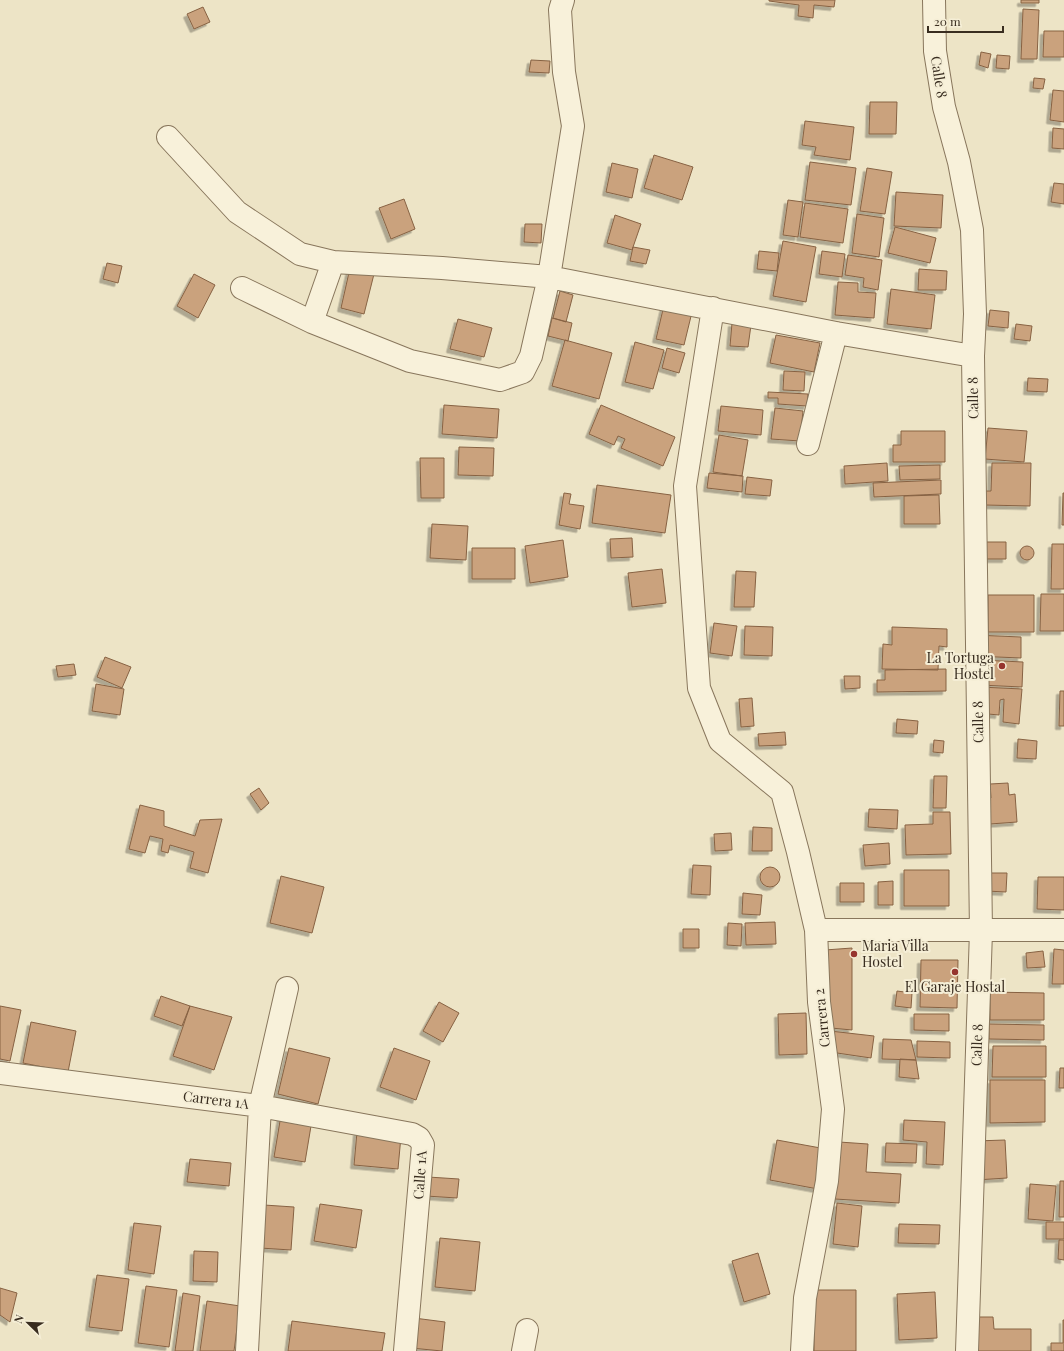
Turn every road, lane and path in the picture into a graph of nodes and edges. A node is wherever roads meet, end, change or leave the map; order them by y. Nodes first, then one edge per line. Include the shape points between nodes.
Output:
1 (563, 0) edge
2 (934, 0) edge
3 (168, 137) dead end
4 (333, 262) junction
5 (549, 277) junction
6 (242, 288) dead end
7 (713, 308) junction
8 (312, 322) junction
9 (836, 333) junction
10 (973, 356) junction
11 (808, 444) dead end
12 (816, 930) junction
13 (1064, 930) edge
14 (981, 931) junction
15 (287, 988) dead end
16 (0, 1072) edge
17 (260, 1106) junction
18 (527, 1330) dead end
19 (247, 1351) edge
20 (405, 1351) edge
21 (523, 1351) edge
22 (802, 1351) edge
23 (968, 1351) edge

1 - 5 street via 560,10 564,72 573,126
2 - 10 street, Calle 8 via 935,51 944,107 959,162 972,230 975,314
3 - 4 street via 236,212 300,254
4 - 5 street
4 - 8 street
5 - 7 street
5 - 8 street via 531,356 523,372 500,380 410,361
6 - 8 street
7 - 9 street
7 - 12 street, Carrera 2 via 685,486 698,688 720,741 782,792
9 - 10 street
9 - 11 street
10 - 14 street, Calle 8
12 - 14 street
12 - 22 street, Carrera 2 via 819,1002 833,1109 827,1181 805,1298
13 - 14 street
14 - 23 street, Calle 8
15 - 17 street
16 - 17 street, Carrera 1A
17 - 19 street, Carrera 1A
17 - 20 street, Calle 1A via 412,1134 419,1138 423,1145
18 - 21 street

